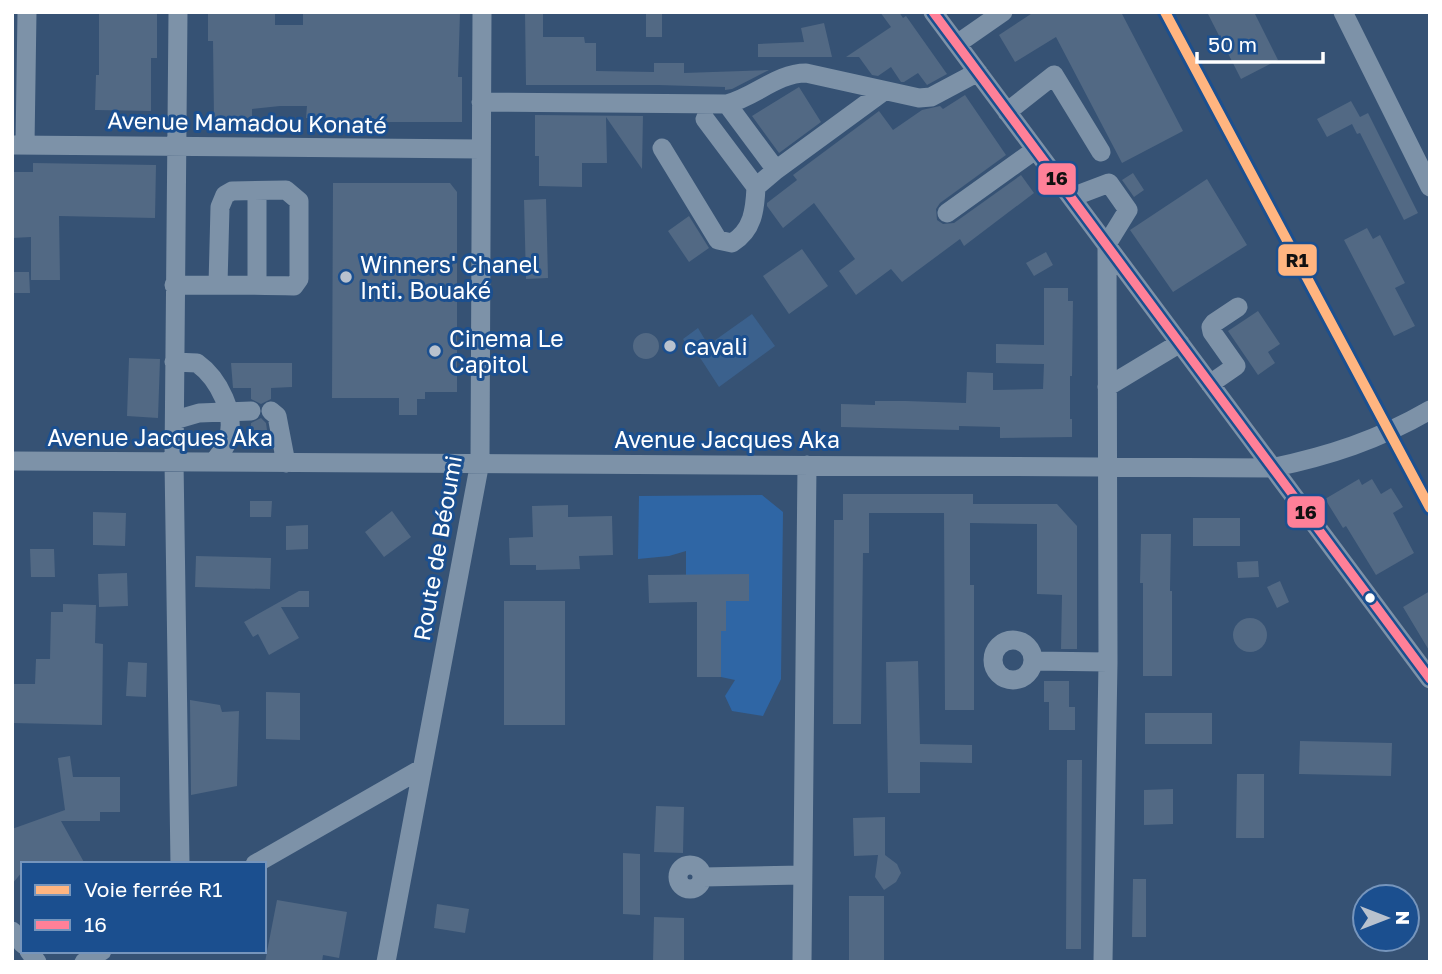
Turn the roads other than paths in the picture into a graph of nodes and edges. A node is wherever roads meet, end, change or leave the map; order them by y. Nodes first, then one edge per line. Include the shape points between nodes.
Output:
1 (27, 12) edge
2 (178, 12) edge
3 (482, 12) edge
4 (933, 12) edge
5 (1003, 12) edge
6 (1343, 12) edge
7 (957, 44) junction
8 (978, 72) junction
9 (884, 91) junction
10 (481, 102) junction
11 (727, 104) junction
12 (1007, 112) junction
13 (705, 119) dead end
14 (19, 145) edge
15 (177, 145) junction
16 (662, 148) dead end
17 (481, 149) junction
18 (1035, 150) junction
19 (1101, 152) dead end
20 (776, 170) junction
21 (756, 187) junction
22 (1430, 187) edge
23 (257, 191) junction
24 (1072, 197) junction
25 (947, 213) dead end
26 (1107, 244) junction
27 (174, 285) junction
28 (218, 285) junction
29 (257, 285) junction
30 (1238, 307) dead end
31 (1180, 343) junction
32 (174, 362) junction
33 (1210, 384) junction
34 (1107, 387) junction
35 (1430, 410) edge
36 (228, 411) junction
37 (175, 420) junction
38 (12, 461) edge
39 (174, 461) junction
40 (215, 461) junction
41 (480, 462) junction
42 (286, 463) junction
43 (807, 465) junction
44 (1108, 466) junction
45 (1271, 468) junction
46 (1034, 661) dead end
47 (1108, 662) junction
48 (1430, 679) edge
49 (421, 769) junction
50 (180, 862) edge
51 (258, 862) edge
52 (802, 875) junction
53 (703, 877) dead end
54 (386, 962) edge
55 (802, 962) edge
56 (1103, 962) edge

1 - 14 street
2 - 15 street
3 - 10 street, Route de Béoumi
4 - 7 street
5 - 7 street
6 - 22 street
7 - 8 street
8 - 9 street via 931,97
8 - 12 street
9 - 11 street via 794,73
9 - 20 street
10 - 11 street
10 - 17 street, Route de Béoumi
11 - 20 street
12 - 18 street
12 - 19 street via 1054,75
13 - 21 street
14 - 15 street, Avenue Mamadou Konaté
15 - 17 street, Avenue Mamadou Konaté
15 - 27 street
16 - 21 street via 724,243 741,238 750,225
17 - 41 street, Route de Béoumi
18 - 24 street
18 - 25 street
20 - 21 street
23 - 28 street via 232,191 220,207
23 - 29 street
23 - 29 street via 286,190 299,201 299,279 294,286
24 - 26 street
24 - 26 street via 1109,183 1128,210
26 - 31 street
26 - 34 street
27 - 28 street
27 - 32 street
28 - 29 street
30 - 33 street via 1211,327 1236,366
31 - 33 street
31 - 34 street
32 - 36 street via 197,363 207,370
32 - 37 street
33 - 45 street
34 - 44 street
35 - 45 street, Avenue Jacques Aka via 1363,443
36 - 37 street
36 - 40 street via 228,442
36 - 42 street via 277,416
37 - 39 street
38 - 39 street, Avenue Jacques Aka
39 - 40 street, Avenue Jacques Aka
39 - 50 street
40 - 42 street, Avenue Jacques Aka
41 - 42 street, Avenue Jacques Aka
41 - 43 street, Avenue Jacques Aka
41 - 49 street, Route de Béoumi
43 - 44 street, Avenue Jacques Aka
43 - 52 street
44 - 45 street, Avenue Jacques Aka
44 - 47 street
45 - 48 street
46 - 47 street
47 - 56 street
49 - 51 street
49 - 54 street, Route de Béoumi
52 - 53 street
52 - 55 street

